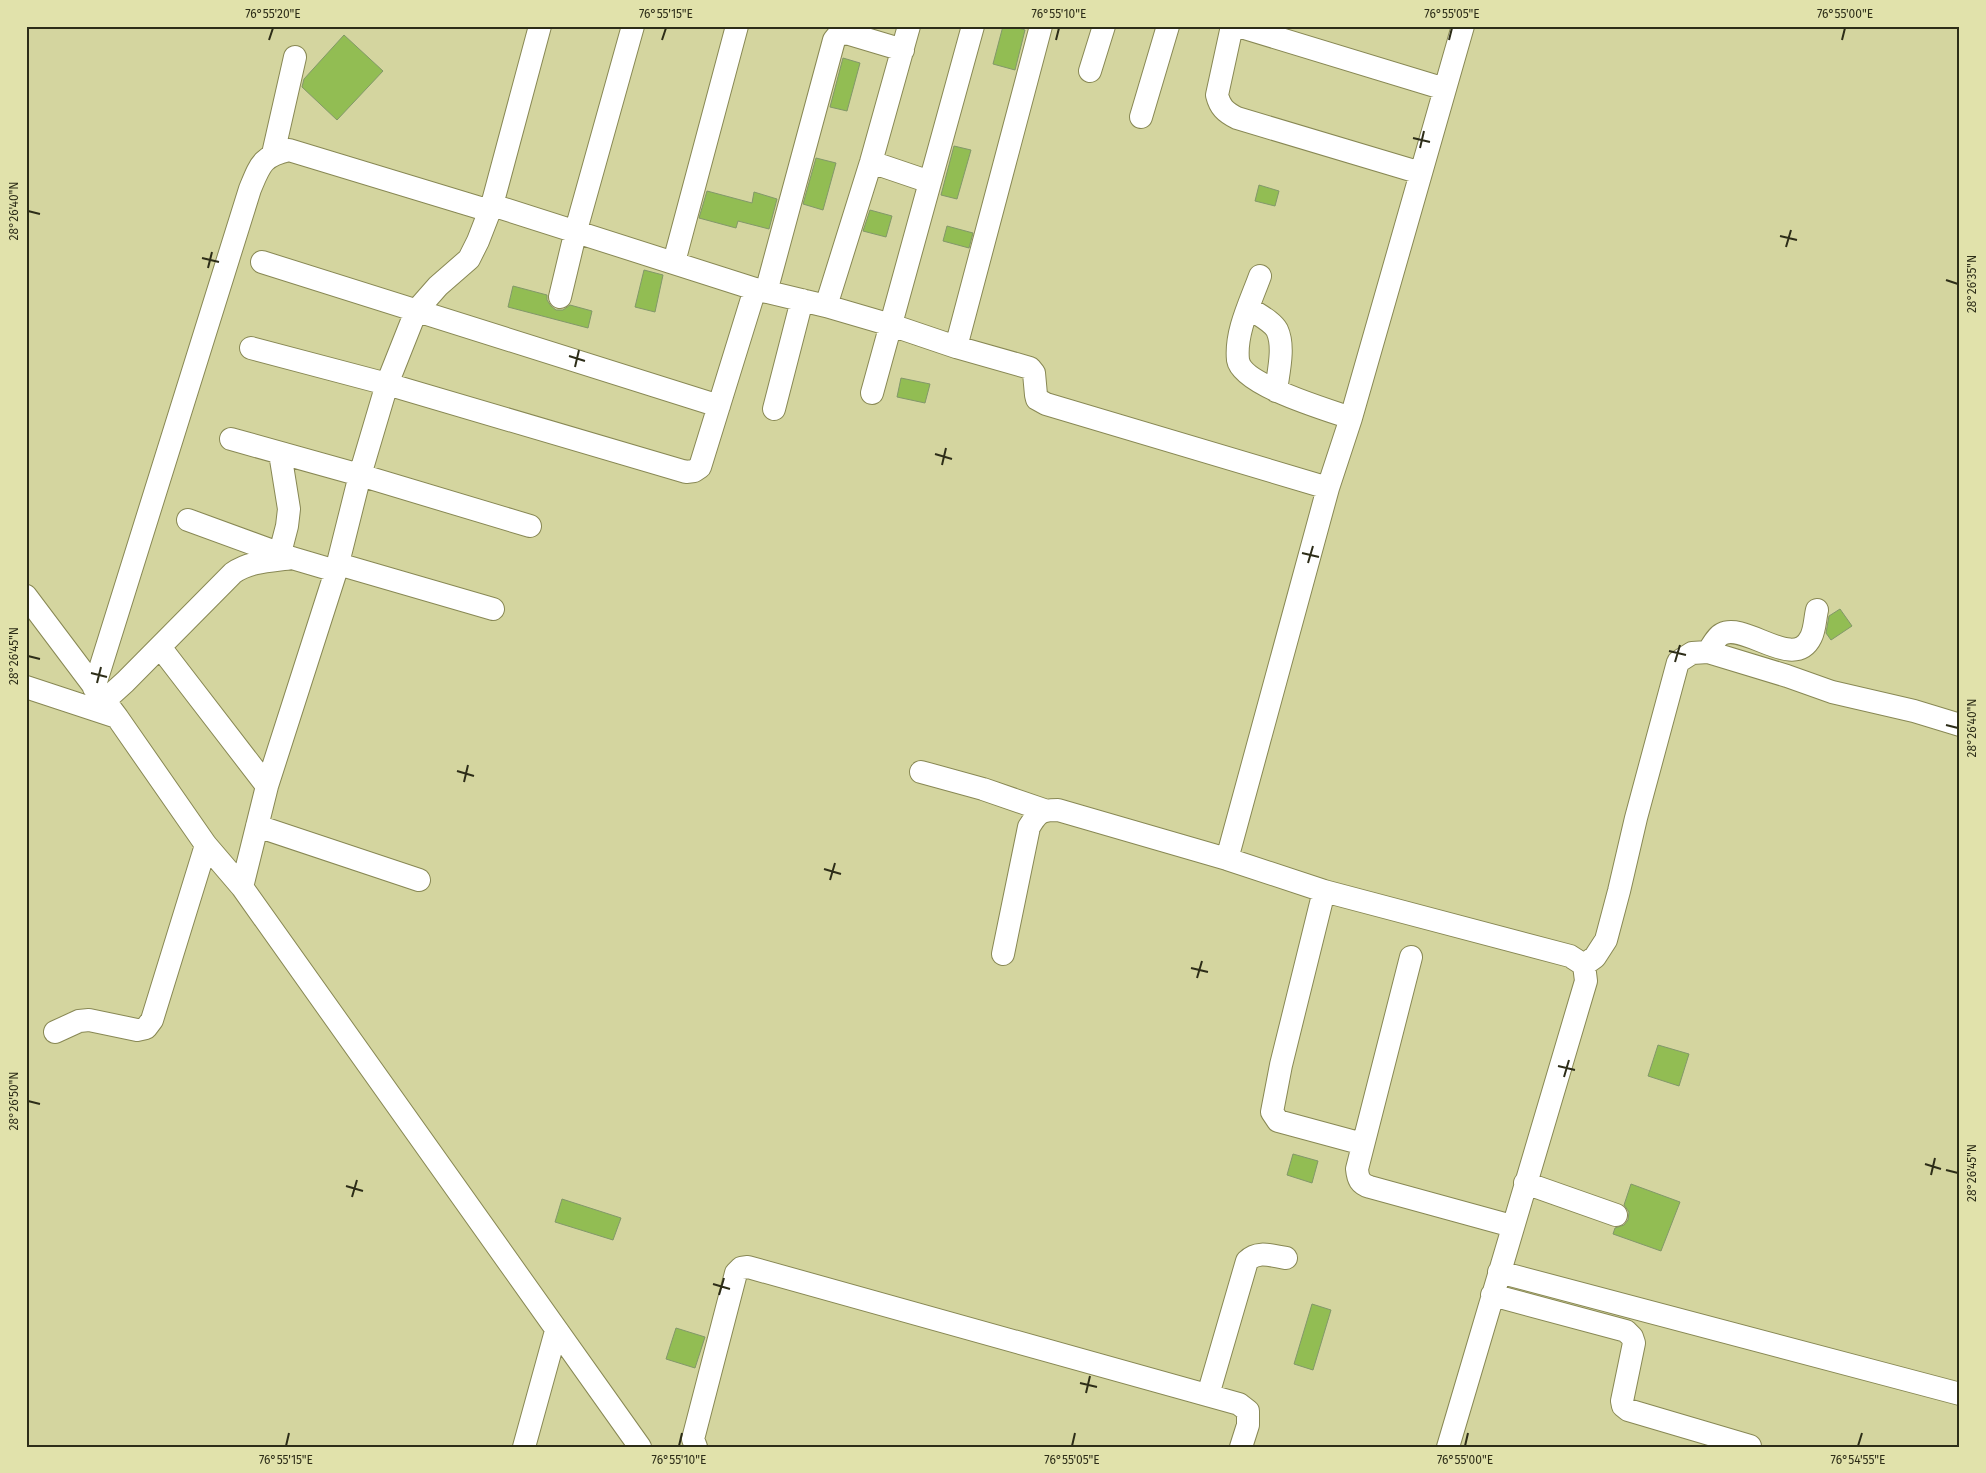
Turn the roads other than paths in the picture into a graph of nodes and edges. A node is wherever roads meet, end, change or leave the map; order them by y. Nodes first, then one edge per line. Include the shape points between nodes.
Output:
1 (540, 26) edge
2 (633, 26) edge
3 (737, 26) edge
4 (909, 26) edge
5 (973, 26) edge
6 (1041, 26) edge
7 (1104, 26) edge
8 (1168, 26) edge
9 (1232, 26) edge
10 (1238, 26) edge
11 (1463, 26) edge
12 (903, 50) junction
13 (295, 56) dead end
14 (1090, 71) dead end
15 (1445, 89) junction
16 (1141, 117) dead end
17 (273, 154) junction
18 (871, 162) junction
19 (1421, 173) junction
20 (930, 182) junction
21 (491, 208) junction
22 (576, 230) junction
23 (262, 262) dead end
24 (674, 262) junction
25 (1260, 276) dead end
26 (760, 290) junction
27 (560, 297) dead end
28 (802, 300) junction
29 (826, 306) junction
30 (1249, 308) junction
31 (416, 311) junction
32 (891, 325) junction
33 (956, 347) junction
34 (251, 348) dead end
35 (387, 384) junction
36 (1276, 391) junction
37 (872, 393) dead end
38 (719, 406) junction
39 (774, 409) dead end
40 (1351, 418) junction
41 (231, 440) dead end
42 (280, 453) junction
43 (360, 475) junction
44 (1328, 488) junction
45 (188, 520) dead end
46 (530, 526) dead end
47 (286, 555) junction
48 (337, 567) junction
49 (26, 596) edge
50 (494, 609) dead end
51 (1817, 610) dead end
52 (160, 648) junction
53 (1708, 652) junction
54 (26, 687) edge
55 (105, 702) junction
56 (1960, 725) edge
57 (921, 772) dead end
58 (267, 786) junction
59 (1044, 810) junction
60 (257, 826) junction
61 (206, 845) junction
62 (1227, 859) junction
63 (419, 880) dead end
64 (242, 887) junction
65 (1324, 891) junction
66 (1004, 954) dead end
67 (1411, 957) dead end
68 (1584, 965) junction
69 (56, 1032) dead end
70 (1363, 1144) junction
71 (1525, 1183) junction
72 (1616, 1214) dead end
73 (1512, 1226) junction
74 (1286, 1258) dead end
75 (1499, 1272) junction
76 (1492, 1295) junction
77 (556, 1331) junction
78 (1960, 1394) edge
79 (1208, 1395) junction
80 (1750, 1446) edge
81 (524, 1447) edge
82 (640, 1447) edge
83 (696, 1447) edge
84 (1241, 1447) edge
85 (1448, 1447) edge

1 - 21 street
2 - 22 street
3 - 24 street
4 - 12 street
5 - 20 street
6 - 33 street
7 - 14 street
8 - 16 street
9 - 19 street via 1217,95 1219,105 1226,113
10 - 15 street
11 - 15 street
12 - 18 street
12 - 26 street via 846,33 834,40
13 - 17 street
15 - 19 street
17 - 21 street via 289,150
17 - 55 street via 260,166 250,189
18 - 20 street
18 - 29 street
19 - 40 street
20 - 32 street
21 - 22 street
21 - 31 street via 469,259
22 - 24 street
22 - 27 street
23 - 31 street
24 - 26 street
25 - 30 street
26 - 28 street
26 - 38 street
28 - 29 street
28 - 39 street
29 - 32 street
30 - 36 street via 1277,330 1280,354
30 - 36 street via 1238,343 1238,362 1248,375
31 - 35 street
31 - 38 street
32 - 33 street
32 - 37 street
33 - 44 street via 1030,368 1034,373 1037,399 1046,404
34 - 35 street
35 - 38 street via 686,472 700,467
35 - 43 street
36 - 40 street
40 - 44 street
41 - 42 street
42 - 43 street
42 - 47 street via 289,509
43 - 46 street
43 - 48 street
44 - 62 street
45 - 47 street
47 - 48 street
47 - 52 street via 243,566
48 - 50 street
48 - 58 street
49 - 55 street
51 - 53 street via 1811,637 1805,645 1794,650 1771,646 1742,632 1730,632 1721,634
52 - 55 street
52 - 58 street
53 - 56 street via 1832,692
53 - 68 street via 1692,653 1678,662 1608,932 1598,953
54 - 55 street
55 - 61 street
57 - 59 street
58 - 60 street
59 - 62 street via 1070,813
59 - 66 street via 1029,826
60 - 63 street
60 - 64 street
61 - 64 street
61 - 69 street via 152,1020 146,1028 137,1030 89,1020
62 - 65 street
64 - 77 street
65 - 68 street via 1570,956
65 - 70 street via 1272,1112 1278,1121
67 - 70 street
68 - 71 street via 1586,981
70 - 73 street via 1357,1169 1363,1185
71 - 72 street
71 - 73 street
73 - 75 street
74 - 79 street via 1256,1254 1247,1261
75 - 76 street
75 - 78 street
76 - 80 street via 1626,1332 1634,1343 1623,1406
76 - 85 street
77 - 81 street
77 - 82 street
79 - 83 street via 748,1267 736,1273 693,1439
79 - 84 street via 1239,1404 1248,1411 1248,1425

